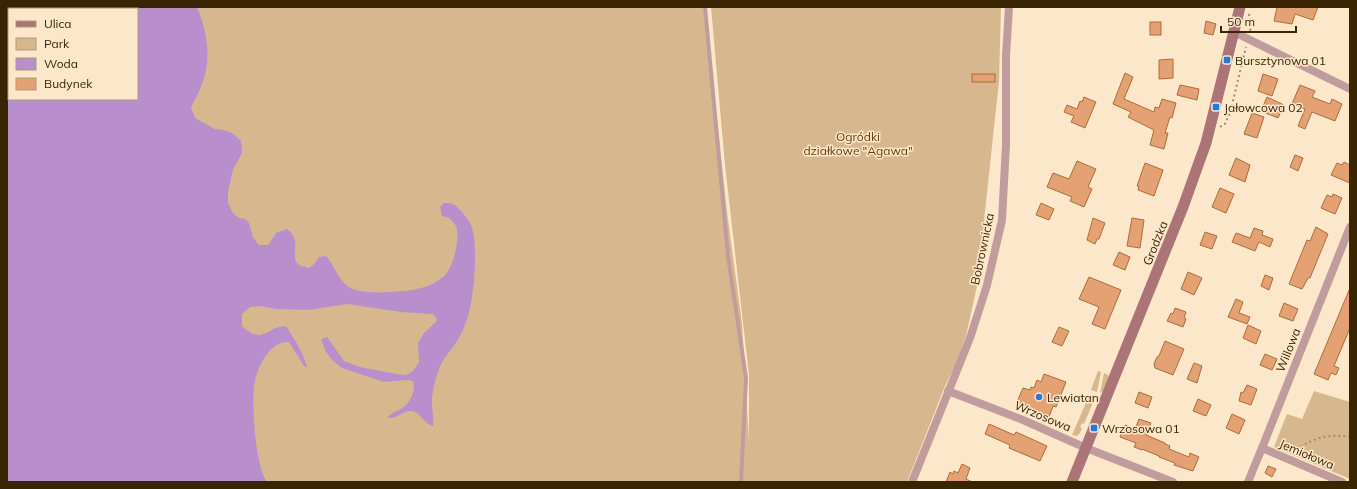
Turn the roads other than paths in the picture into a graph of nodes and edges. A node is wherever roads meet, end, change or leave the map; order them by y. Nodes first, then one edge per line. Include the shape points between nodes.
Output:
1 (706, 7) edge
2 (1009, 7) edge
3 (1240, 7) edge
4 (1234, 32) junction
5 (1350, 89) edge
6 (1350, 229) edge
7 (948, 391) junction
8 (1086, 448) junction
9 (1262, 448) junction
10 (741, 482) edge
11 (912, 482) edge
12 (1072, 482) edge
13 (1173, 482) edge
14 (1248, 482) edge
15 (1342, 482) edge

1 - 10 lane via 728,256 746,378
2 - 7 street, Bobrownicka via 1002,220 988,285
3 - 4 street, Grodzka
4 - 5 street
4 - 8 street, Grodzka via 1216,107 1197,169
6 - 9 street, Willowa
7 - 8 street, Wrzosowa
7 - 11 street, Bobrownicka
8 - 12 street, Grodzka
8 - 13 street, Wrzosowa
9 - 14 street, Willowa
9 - 15 street, Jemiołowa

